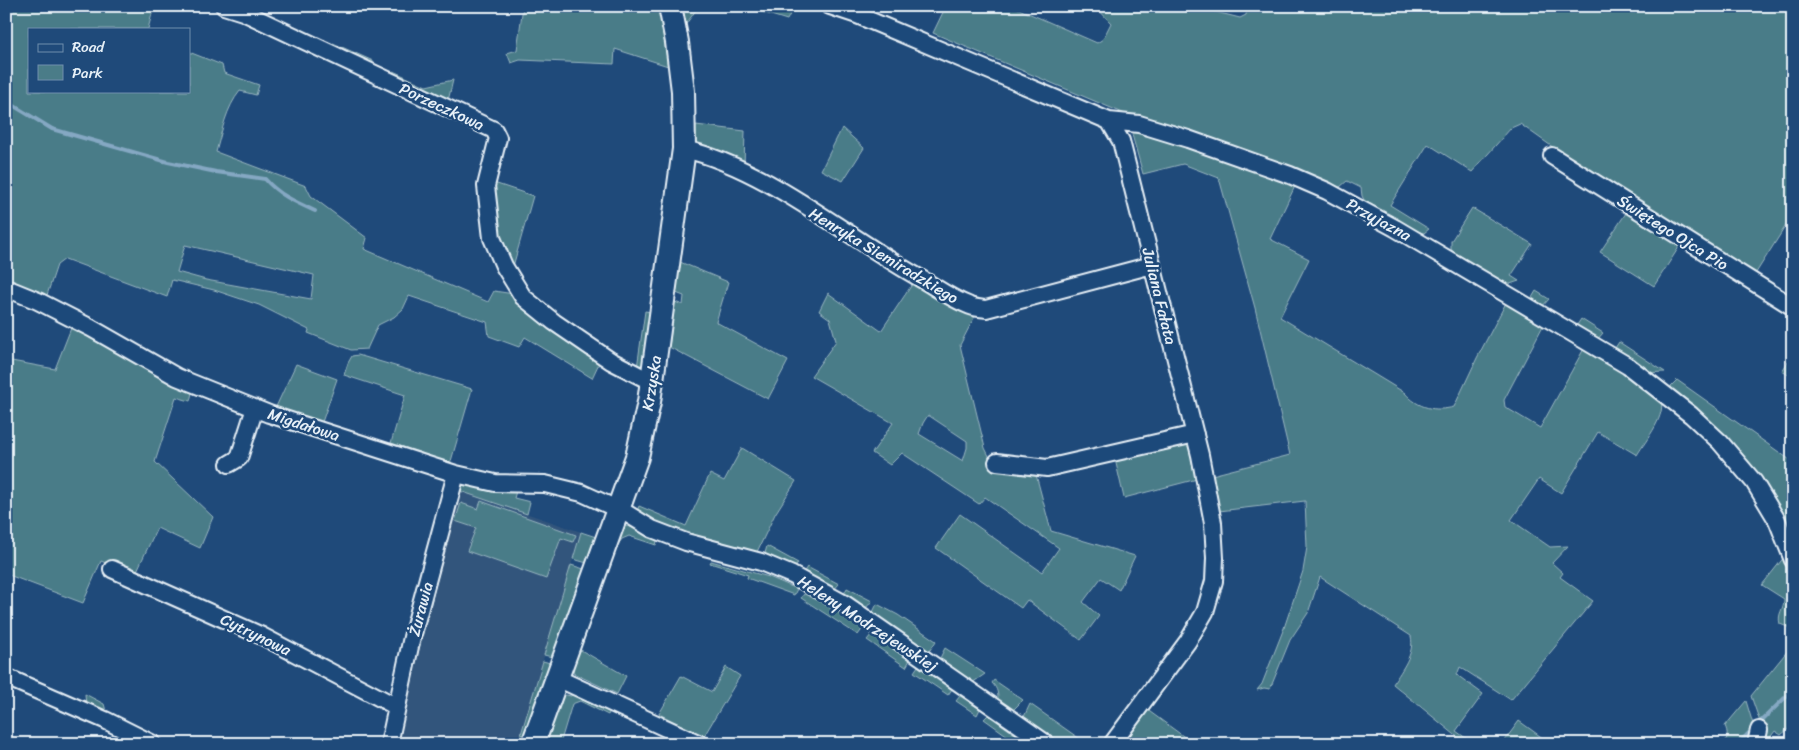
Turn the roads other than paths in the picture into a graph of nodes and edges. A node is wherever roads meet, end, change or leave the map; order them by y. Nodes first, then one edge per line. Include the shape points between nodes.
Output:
1 (224, 6) edge
2 (670, 6) edge
3 (830, 6) edge
4 (1109, 121) junction
5 (684, 148) junction
6 (1552, 156) dead end
7 (1152, 265) junction
8 (6, 288) edge
9 (1793, 307) edge
10 (652, 380) junction
11 (255, 408) junction
12 (1195, 434) junction
13 (997, 462) dead end
14 (229, 464) dead end
15 (456, 474) junction
16 (618, 509) junction
17 (1793, 560) edge
18 (112, 569) dead end
19 (6, 677) edge
20 (557, 678) junction
21 (397, 707) junction
22 (153, 744) edge
23 (389, 744) edge
24 (533, 744) edge
25 (700, 744) edge
26 (1047, 744) edge
27 (1112, 744) edge

1 - 10 street, Porzeczkowa via 494,130 498,138 486,186 492,238 523,297 611,361
2 - 5 street, Krzyska via 683,91
3 - 4 street
4 - 7 street, Juliana Fałata via 1121,141
4 - 17 street, Przyjazna via 1139,124 1188,139 1327,190 1628,366 1720,442 1754,482 1777,520
5 - 7 street, Henryka Siemiradzkiego via 752,175 968,306 986,309
5 - 10 street, Krzyska
6 - 9 street, Świętego Ojca Pio
7 - 12 street, Juliana Fałata
8 - 11 street, Migdałowa via 91,328 177,377
10 - 16 street, Krzyska via 641,439
11 - 14 street via 239,458
11 - 15 street, Migdałowa
12 - 13 street via 1047,468
12 - 27 street, Juliana Fałata via 1213,523 1214,581 1205,612 1188,642
15 - 16 street, Migdałowa via 495,483 545,484 582,493
15 - 21 street, Żurawia via 412,637
16 - 20 street, Krzyska
16 - 26 street, Heleny Modrzejewskiej via 686,542 761,562 792,574 845,604
18 - 21 street, Cytrynowa via 262,636
19 - 22 street
20 - 24 street, Krzyska
20 - 25 street
21 - 23 street, Żurawia

